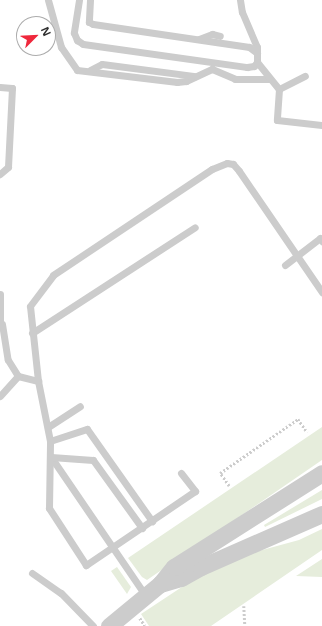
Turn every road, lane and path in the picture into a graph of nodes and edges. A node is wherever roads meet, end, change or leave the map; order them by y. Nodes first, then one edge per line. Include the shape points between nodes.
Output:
1 (48, 0) edge
2 (79, 0) edge
3 (90, 0) edge
4 (240, 0) edge
5 (220, 36) dead end
6 (198, 39) junction
7 (257, 53) junction
8 (258, 62) junction
9 (305, 76) dead end
10 (270, 79) junction
11 (0, 87) edge
12 (279, 89) junction
13 (322, 125) edge
14 (0, 174) edge
15 (195, 227) dead end
16 (322, 241) edge
17 (297, 256) junction
18 (285, 265) dead end
19 (322, 292) edge
20 (0, 294) edge
21 (0, 306) edge
22 (1, 326) edge
23 (32, 333) junction
24 (18, 376) junction
25 (38, 381) junction
26 (0, 396) edge
27 (80, 406) dead end
28 (48, 427) junction
29 (307, 432) dead end
30 (50, 441) junction
31 (51, 457) junction
32 (181, 473) dead end
33 (322, 473) edge
34 (229, 486) dead end
35 (322, 514) edge
36 (152, 521) junction
37 (142, 528) junction
38 (111, 547) junction
39 (32, 573) dead end
40 (160, 584) junction
41 (145, 595) junction
42 (244, 606) dead end
43 (138, 615) dead end
44 (93, 626) edge
45 (109, 626) edge
46 (145, 626) edge
47 (245, 626) edge

1 - 10 lane via 66,58 77,70 177,82 186,82 212,69 235,78
2 - 8 lane via 74,33 77,40 83,44 247,67
3 - 6 lane via 89,22 93,24
4 - 7 lane
5 - 6 lane via 212,34
6 - 7 lane via 249,47
7 - 8 lane
8 - 10 lane
9 - 12 lane
10 - 12 lane
11 - 14 lane via 12,88 8,167
12 - 13 lane via 277,120
15 - 23 lane
16 - 17 lane via 320,238
17 - 18 lane
17 - 19 lane
17 - 23 lane via 239,171 233,164 227,163 212,169 53,275 30,306
20 - 21 lane
21 - 22 lane
22 - 24 lane via 8,360
23 - 25 lane
24 - 25 lane
24 - 26 lane
25 - 28 lane
27 - 28 lane
28 - 30 lane
29 - 34 path via 298,419 220,473
30 - 31 lane
30 - 36 lane via 87,429
31 - 37 lane via 93,460
31 - 38 lane
31 - 38 lane via 48,508 86,566
32 - 36 lane via 195,491
33 - 40 street via 174,567
35 - 40 street via 200,567 182,578
36 - 37 lane
37 - 38 lane
38 - 41 lane
39 - 44 lane via 61,593
40 - 41 street
41 - 45 street
42 - 47 path
43 - 46 path

